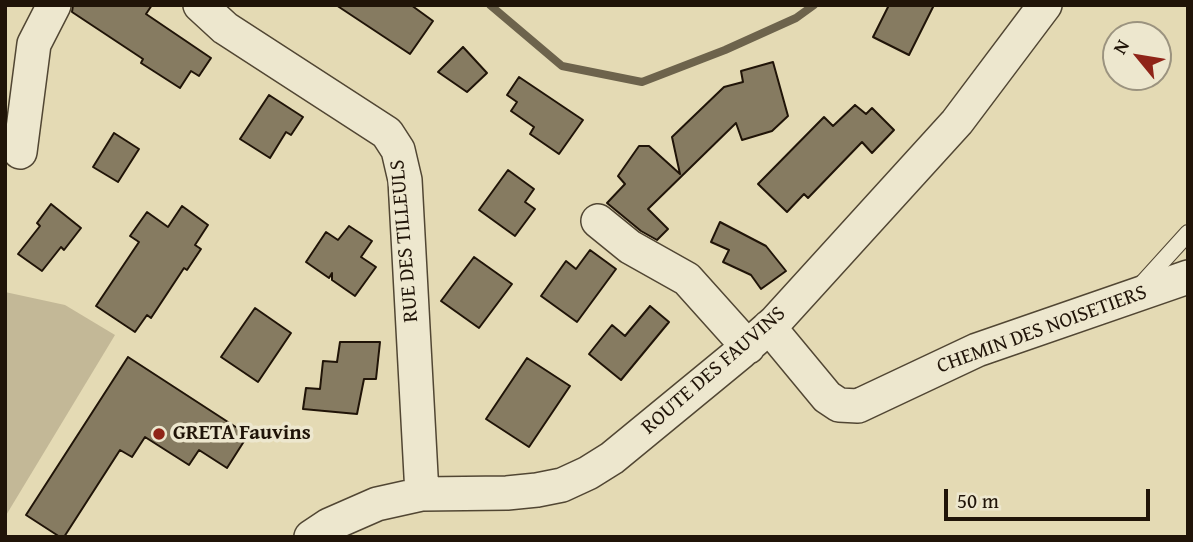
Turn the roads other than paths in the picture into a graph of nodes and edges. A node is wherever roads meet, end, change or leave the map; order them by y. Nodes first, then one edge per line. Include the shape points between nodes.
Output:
1 (54, 5) edge
2 (200, 5) edge
3 (1045, 5) edge
4 (20, 152) dead end
5 (598, 221) dead end
6 (1188, 233) edge
7 (1188, 277) edge
8 (1129, 298) junction
9 (758, 337) junction
10 (422, 494) junction
11 (311, 537) edge

1 - 4 street via 34,44
2 - 10 street, RUE DES TILLEULS via 225,28 387,133 398,150 405,180
3 - 9 street, ROUTE DES FAUVINS via 957,122
5 - 9 street, CHEMIN DES NOISETIERS via 629,247 687,279
6 - 8 lane
7 - 8 street, CHEMIN DES NOISETIERS
8 - 9 street, CHEMIN DES NOISETIERS via 977,350 858,406 839,405 827,397
9 - 10 street, ROUTE DES FAUVINS via 612,458 575,479 507,493
10 - 11 street, ROUTE DES FAUVINS via 377,504

